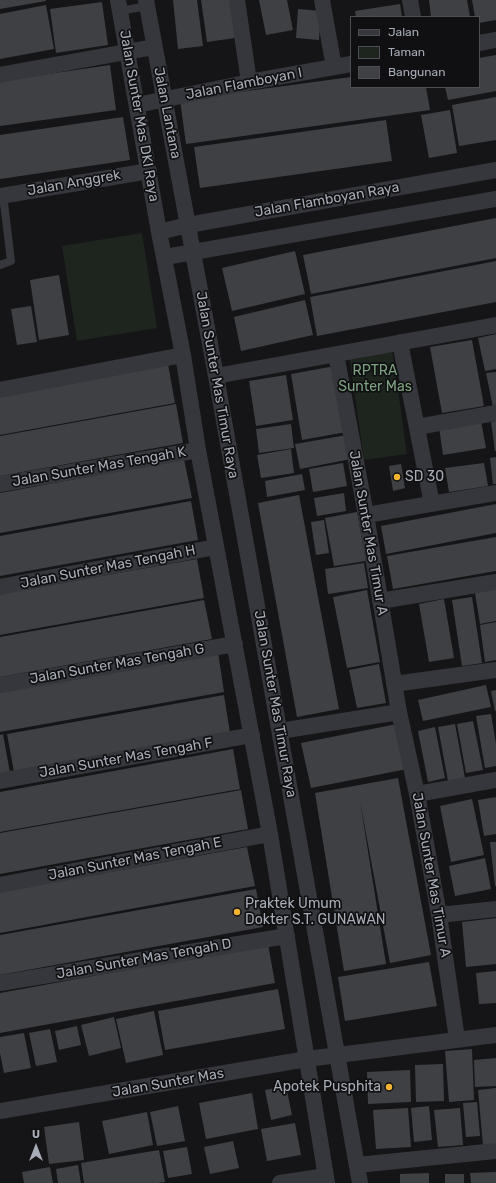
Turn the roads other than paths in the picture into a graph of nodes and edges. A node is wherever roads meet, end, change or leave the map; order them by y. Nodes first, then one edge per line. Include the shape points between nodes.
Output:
1 (237, 0) edge
2 (322, 0) edge
3 (410, 0) edge
4 (146, 3) edge
5 (119, 5) edge
6 (413, 16) edge
7 (496, 40) edge
8 (480, 43) edge
9 (154, 47) junction
10 (127, 52) junction
11 (350, 64) edge
12 (334, 67) junction
13 (0, 75) edge
14 (249, 82) junction
15 (164, 99) junction
16 (137, 105) junction
17 (496, 170) edge
18 (148, 171) junction
19 (1, 195) edge
20 (496, 199) edge
21 (188, 225) junction
22 (159, 232) junction
23 (193, 252) junction
24 (165, 257) junction
25 (0, 265) edge
26 (496, 325) edge
27 (400, 342) junction
28 (336, 354) junction
29 (182, 355) junction
30 (216, 376) junction
31 (0, 390) edge
32 (496, 413) edge
33 (417, 427) junction
34 (198, 450) junction
35 (0, 484) edge
36 (496, 493) edge
37 (432, 504) junction
38 (366, 516) junction
39 (216, 547) junction
40 (496, 582) edge
41 (0, 587) edge
42 (380, 600) junction
43 (235, 644) junction
44 (496, 670) edge
45 (394, 684) junction
46 (0, 685) edge
47 (399, 712) junction
48 (280, 731) junction
49 (252, 735) junction
50 (496, 780) edge
51 (0, 781) edge
52 (417, 794) junction
53 (270, 834) junction
54 (0, 885) edge
55 (496, 909) edge
56 (439, 915) junction
57 (287, 936) junction
58 (0, 983) edge
59 (496, 1035) edge
60 (457, 1039) junction
61 (337, 1055) junction
62 (307, 1059) junction
63 (0, 1112) edge
64 (496, 1151) edge
65 (357, 1165) junction
66 (326, 1180) edge
67 (280, 1183) edge
68 (360, 1183) edge

1 - 14 street
2 - 12 street
3 - 6 street
4 - 5 lane
4 - 9 street, Jalan Lantana
5 - 10 street, Jalan Sunter Mas DKI Raya
7 - 8 street
9 - 10 street
9 - 15 street, Jalan Lantana
10 - 13 street
10 - 16 street, Jalan Sunter Mas DKI Raya
11 - 12 street, Jalan Flamboyan I
12 - 14 street, Jalan Flamboyan I
14 - 15 street, Jalan Flamboyan I
15 - 16 street, Jalan Flamboyan I
15 - 21 street, Jalan Lantana
16 - 18 street, Jalan Sunter Mas DKI Raya
17 - 21 street, Jalan Flamboyan Raya
18 - 19 street, Jalan Anggrek
18 - 22 street, Jalan Sunter Mas DKI Raya
19 - 25 lane via 11,261
20 - 23 street, Jalan Flamboyan Raya
21 - 22 street, Jalan Flamboyan Raya
21 - 23 street, Jalan Sunter Mas Timur Raya
22 - 24 street, Jalan Sunter Mas Timur Raya
23 - 24 street, Jalan Flamboyan Raya
23 - 30 street, Jalan Sunter Mas Timur Raya
24 - 29 street, Jalan Sunter Mas Timur Raya
26 - 27 street
27 - 28 street
27 - 33 street
28 - 30 street
28 - 38 street, Jalan Sunter Mas Timur A
29 - 31 street
29 - 34 street, Jalan Sunter Mas Timur Raya
30 - 48 street, Jalan Sunter Mas Timur Raya
32 - 33 street
33 - 37 street
34 - 35 street, Jalan Sunter Mas Tengah K
34 - 39 street, Jalan Sunter Mas Timur Raya
36 - 37 street
37 - 38 street
38 - 42 street, Jalan Sunter Mas Timur A
39 - 41 street, Jalan Sunter Mas Tengah H
39 - 43 street, Jalan Sunter Mas Timur Raya
40 - 42 street
42 - 45 street, Jalan Sunter Mas Timur A
43 - 46 street, Jalan Sunter Mas Tengah G
43 - 49 street, Jalan Sunter Mas Timur Raya
44 - 45 street
45 - 47 street, Jalan Sunter Mas Timur A
47 - 48 street
47 - 52 street, Jalan Sunter Mas Timur A
48 - 61 street, Jalan Sunter Mas Timur Raya
49 - 51 street, Jalan Sunter Mas Tengah F
49 - 53 street, Jalan Sunter Mas Timur Raya
50 - 52 street
52 - 56 street, Jalan Sunter Mas Timur A
53 - 54 street, Jalan Sunter Mas Tengah E
53 - 57 street, Jalan Sunter Mas Timur Raya
55 - 56 street
56 - 60 street, Jalan Sunter Mas Timur A
57 - 58 street, Jalan Sunter Mas Tengah D
57 - 62 street, Jalan Sunter Mas Timur Raya
59 - 60 street, Jalan Sunter Mas
60 - 61 street, Jalan Sunter Mas
61 - 62 street, Jalan Sunter Mas
61 - 65 street, Jalan Sunter Mas Timur Raya
62 - 63 street, Jalan Sunter Mas
62 - 66 street, Jalan Sunter Mas Timur Raya
64 - 65 street
65 - 68 street, Jalan Sunter Mas Timur Raya
66 - 67 street

